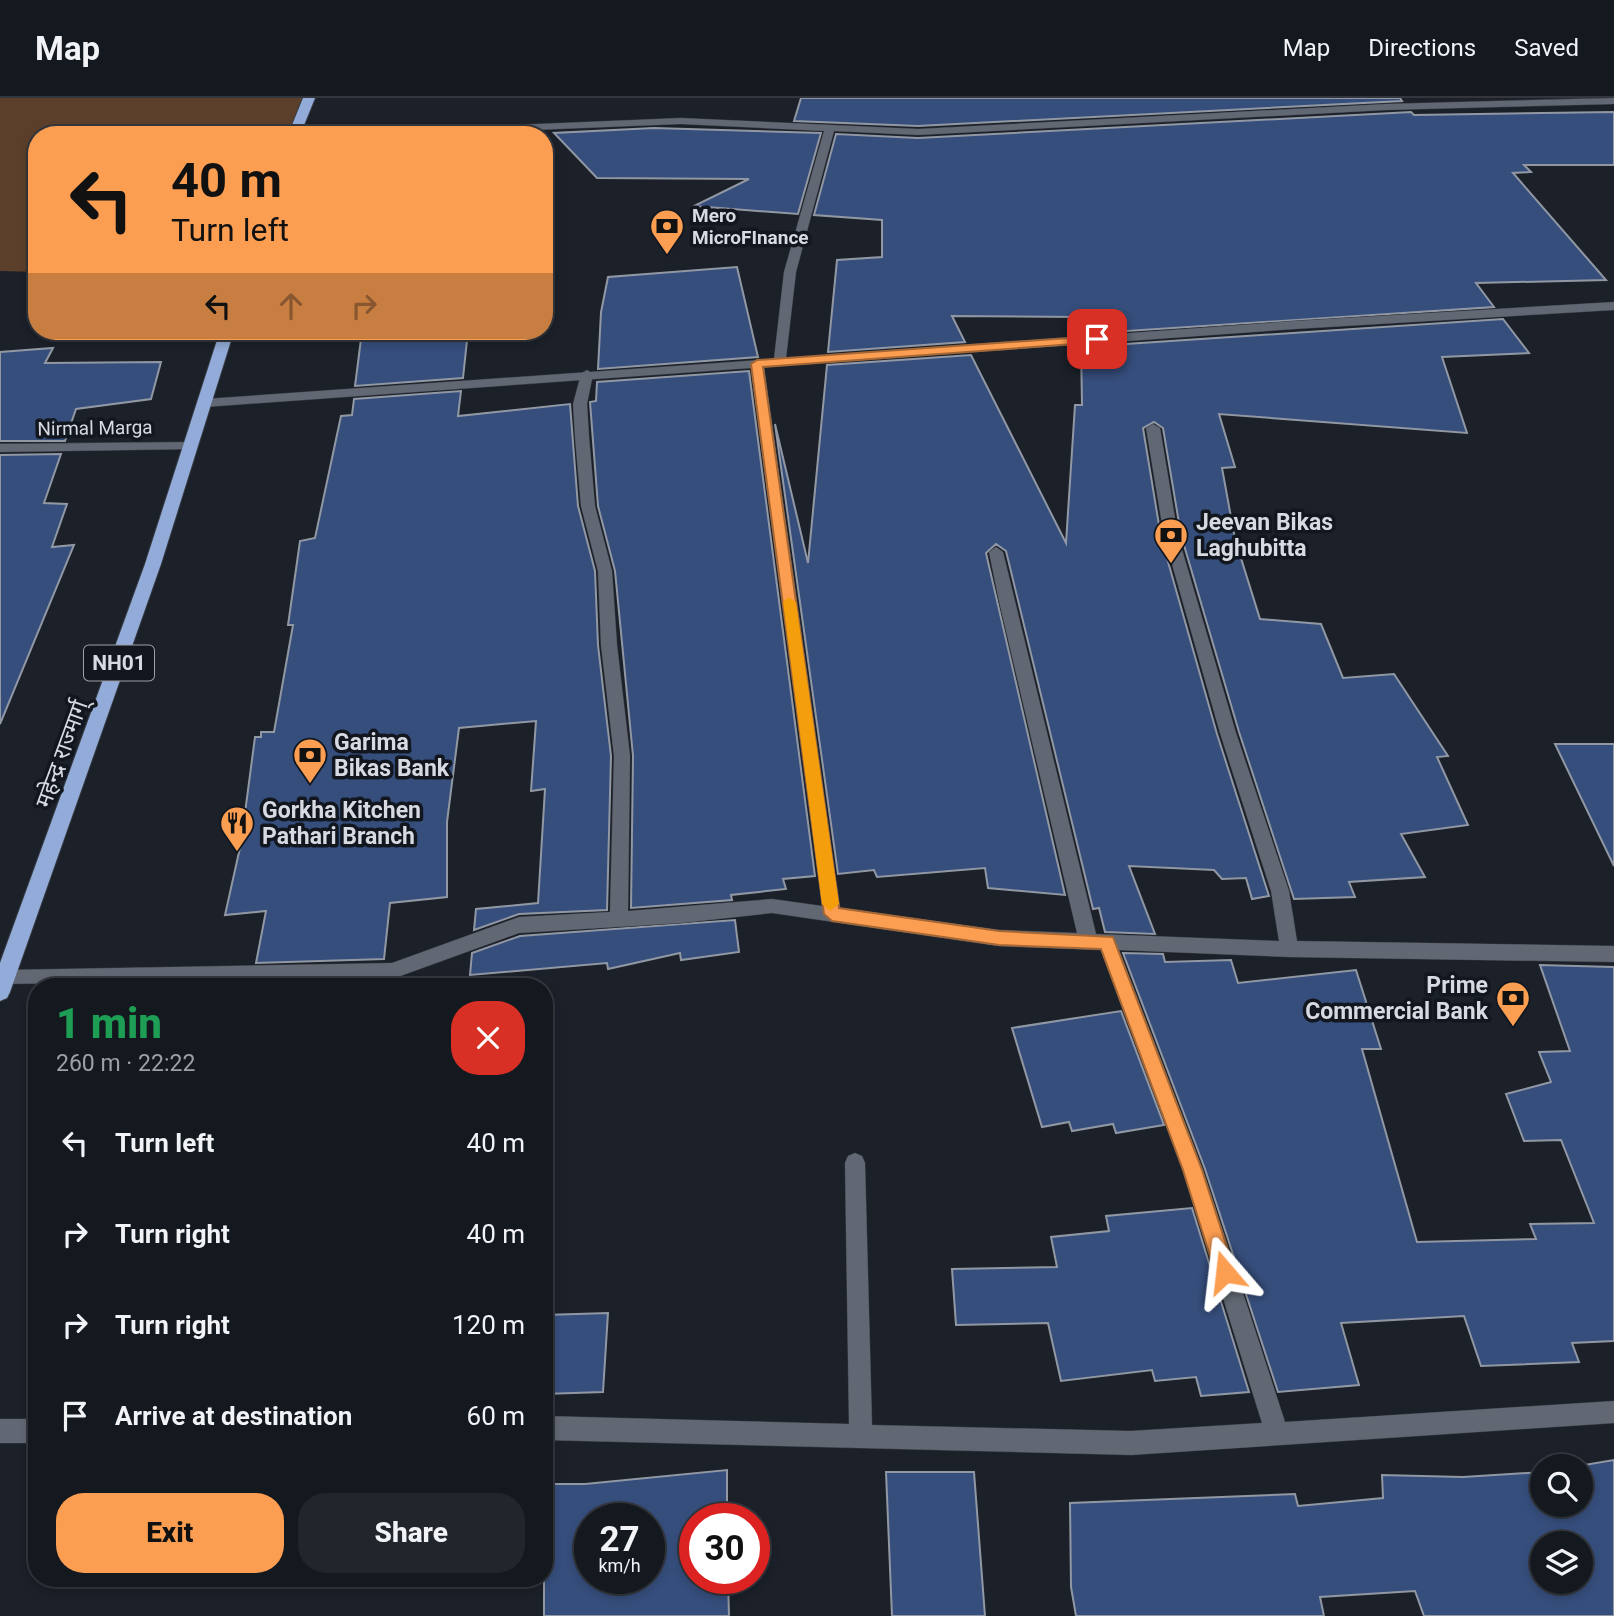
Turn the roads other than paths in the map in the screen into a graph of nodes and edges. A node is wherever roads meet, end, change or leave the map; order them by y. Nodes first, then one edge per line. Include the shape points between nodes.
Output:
1 (309, 98) edge
2 (1614, 101) edge
3 (1413, 102) edge
4 (298, 126) edge
5 (553, 126) edge
6 (830, 129) junction
7 (1614, 306) edge
8 (224, 340) edge
9 (780, 362) junction
10 (757, 364) junction
11 (587, 374) junction
12 (205, 403) junction
13 (1153, 428) dead end
14 (190, 446) junction
15 (0, 448) edge
16 (996, 552) dead end
17 (832, 914) junction
18 (619, 917) junction
19 (1098, 942) junction
20 (1289, 949) junction
21 (1614, 954) edge
22 (198, 978) edge
23 (28, 984) edge
24 (3, 985) edge
25 (855, 1163) dead end
26 (1614, 1412) edge
27 (553, 1428) edge
28 (0, 1431) edge
29 (28, 1431) edge
30 (1277, 1433) junction
31 (861, 1436) junction

1 - 4 highway
2 - 3 street
3 - 6 street via 918,132
5 - 6 street via 681,121
6 - 9 street via 791,253
7 - 9 street
8 - 12 highway, महेन्द्र राज्मार्ग् / NH01
9 - 10 street
10 - 11 street
10 - 17 street
11 - 12 street
11 - 18 street via 580,404 588,506 605,571 622,756
12 - 14 highway, महेन्द्र राज्मार्ग् / NH01
13 - 20 street via 1171,536 1280,891
14 - 15 street, Nirmal Marga
14 - 24 highway, महेन्द्र राज्मार्ग् / NH01 via 149,577
16 - 19 street via 1017,655
17 - 18 street via 772,906
17 - 19 street via 999,938
18 - 22 street via 519,925 392,971
19 - 20 street
19 - 30 street via 1193,1170
20 - 21 street
23 - 24 street
25 - 31 street
26 - 30 street
27 - 31 street
28 - 29 street
30 - 31 street via 1131,1443

